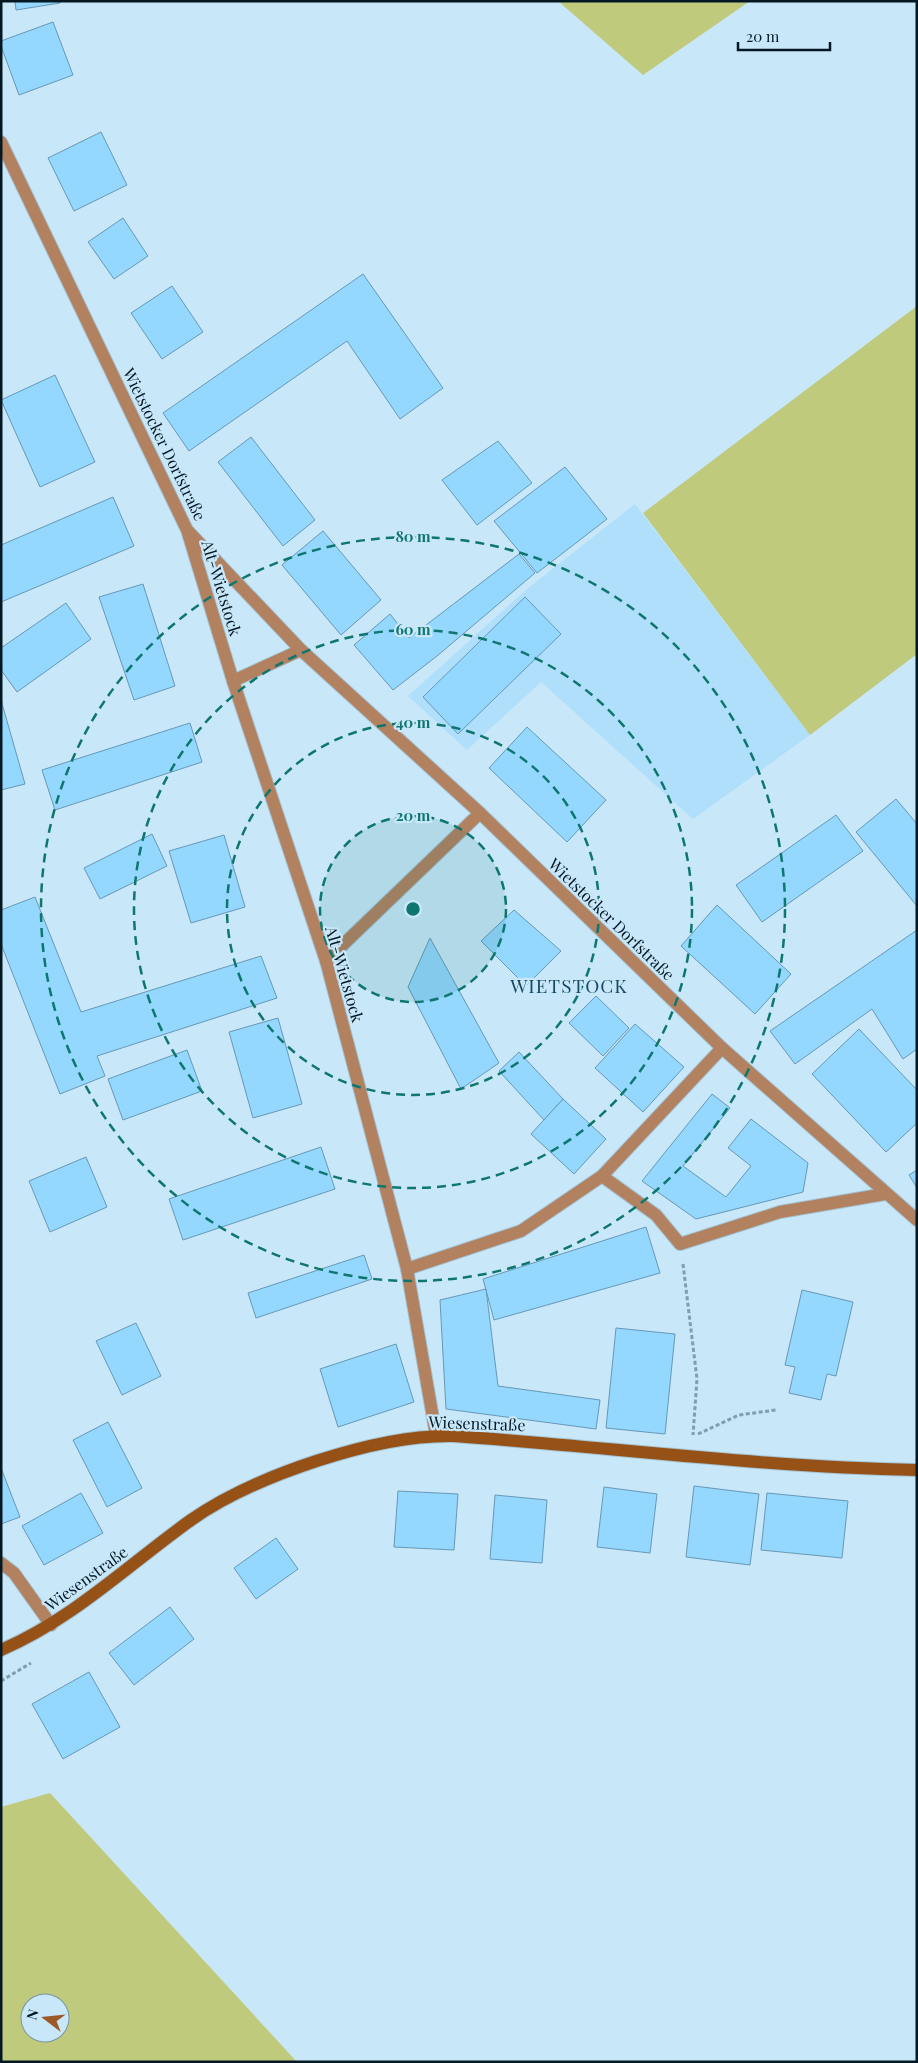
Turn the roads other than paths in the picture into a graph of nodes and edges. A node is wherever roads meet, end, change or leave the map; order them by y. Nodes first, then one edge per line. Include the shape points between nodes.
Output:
1 (1, 142) edge
2 (188, 530) junction
3 (301, 650) junction
4 (233, 681) junction
5 (480, 812) junction
6 (326, 961) junction
7 (722, 1048) junction
8 (602, 1176) junction
9 (885, 1194) junction
10 (917, 1220) edge
11 (408, 1269) junction
12 (436, 1435) junction
13 (917, 1470) edge
14 (1, 1563) edge
15 (51, 1625) junction
16 (1, 1650) edge

1 - 2 street, Wietstocker Dorfstraße
2 - 3 street, Wietstocker Dorfstraße
2 - 4 street, Alt-Wietstock
3 - 4 street
3 - 5 street, Wietstocker Dorfstraße
4 - 6 street, Alt-Wietstock
5 - 6 street
5 - 7 street, Wietstocker Dorfstraße
6 - 11 street, Alt-Wietstock
7 - 8 street
7 - 9 street, Wietstocker Dorfstraße
8 - 9 street via 656,1216 680,1244 780,1212
8 - 11 street via 521,1231
9 - 10 street, Wietstocker Dorfstraße
11 - 12 street, Alt-Wietstock
12 - 13 main road, Wiesenstraße via 691,1458
12 - 15 main road, Wiesenstraße via 388,1442 327,1459 237,1493 192,1519
14 - 15 street via 14,1573
15 - 16 main road, Wiesenstraße

